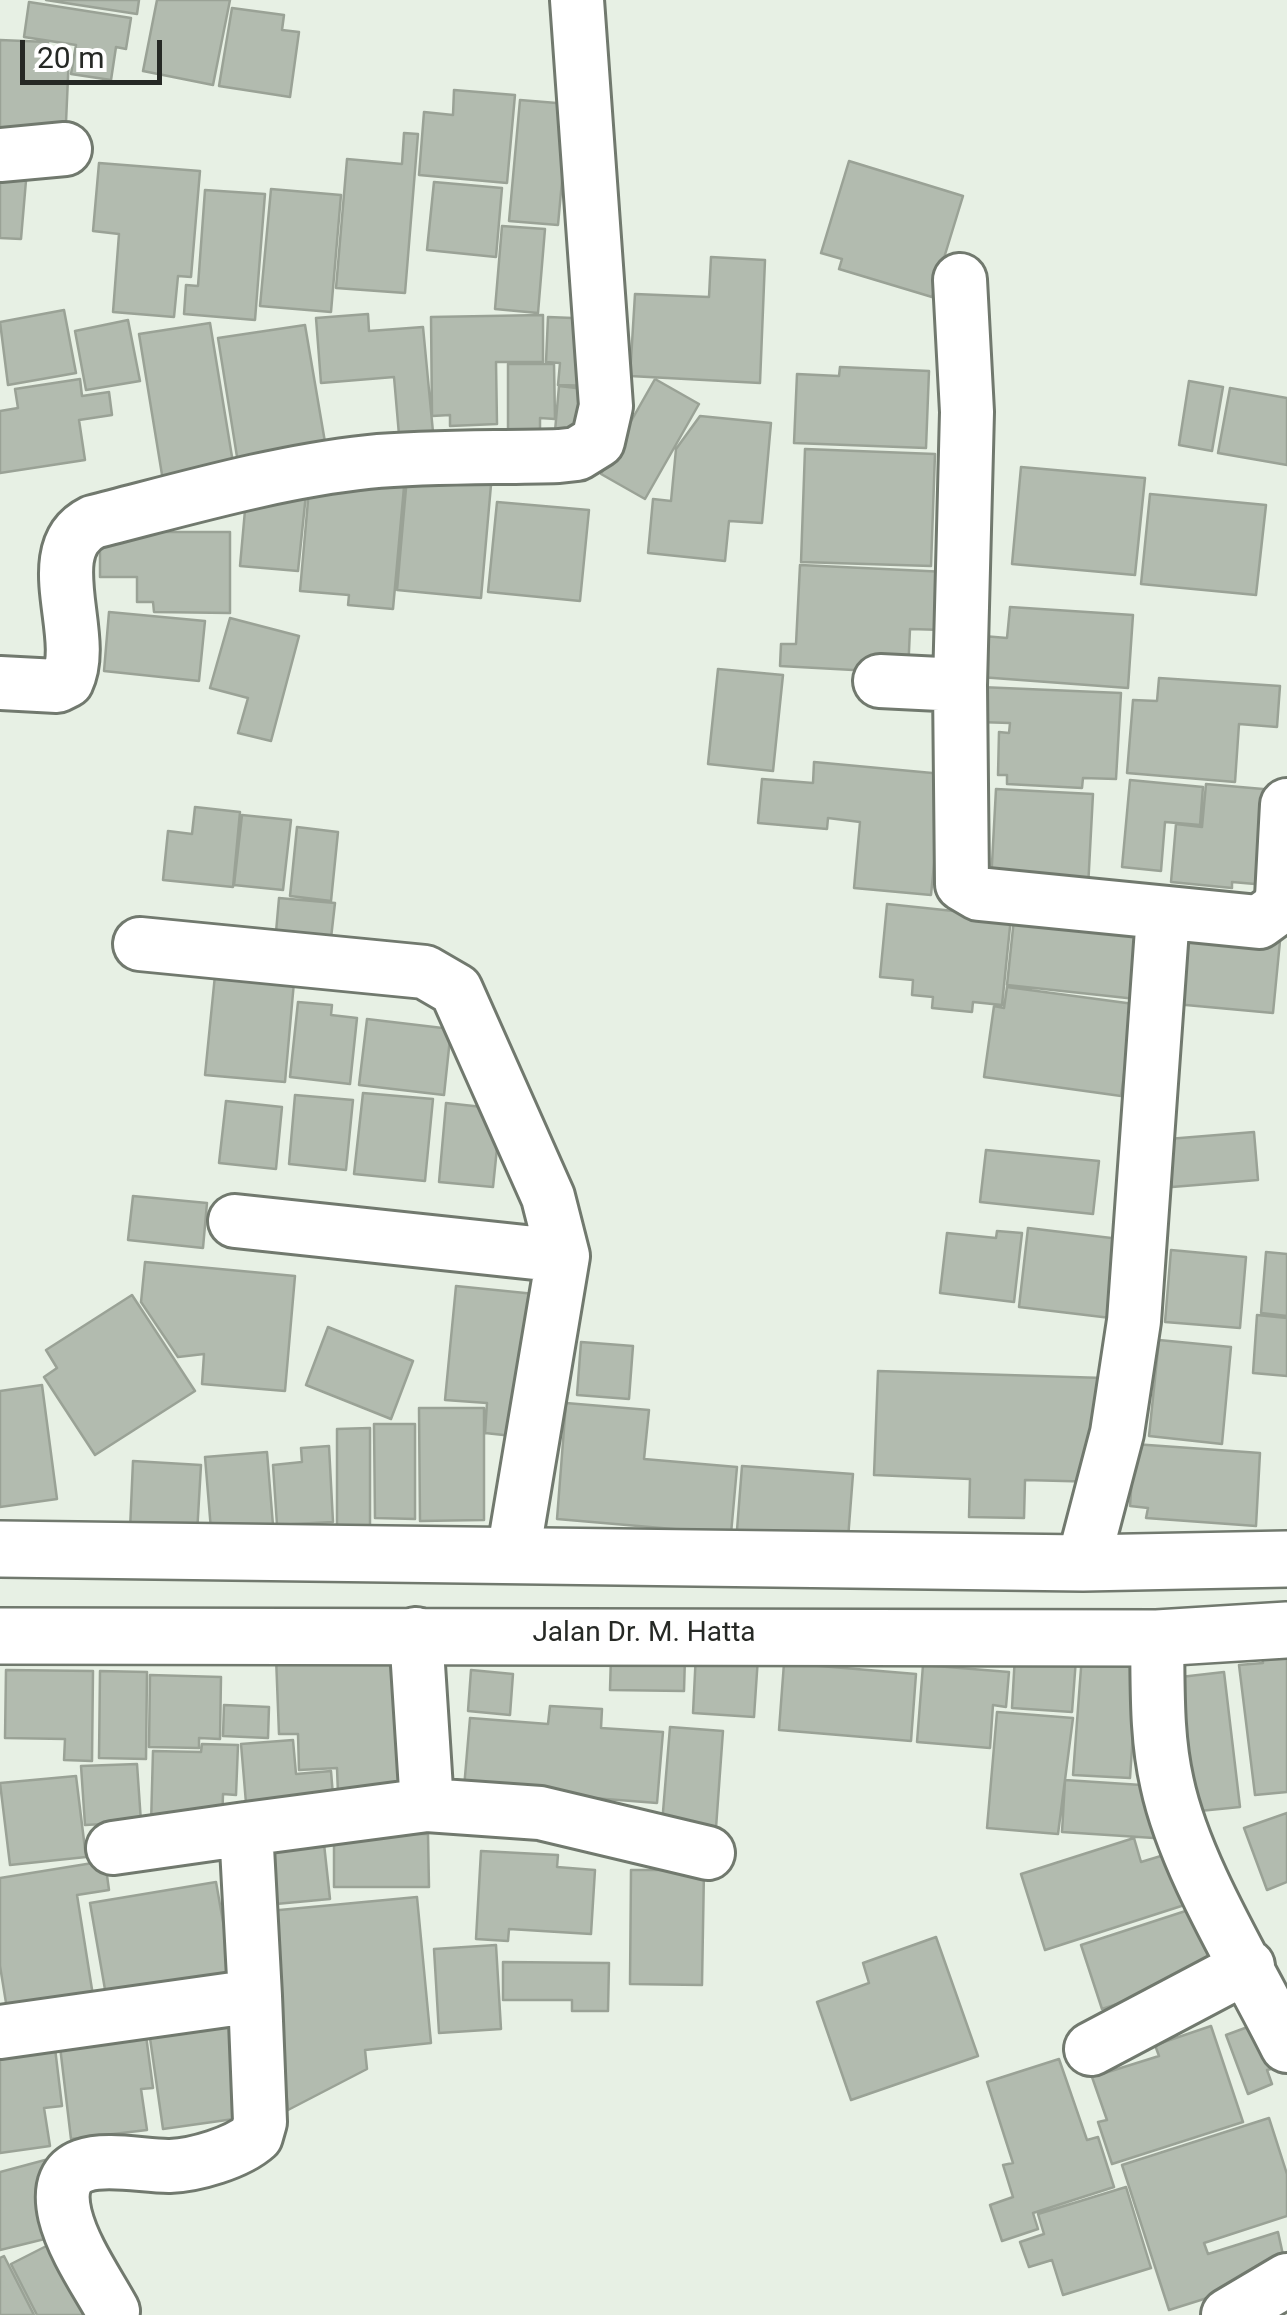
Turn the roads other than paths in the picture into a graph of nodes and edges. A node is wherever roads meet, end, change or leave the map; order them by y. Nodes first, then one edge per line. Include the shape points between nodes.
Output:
1 (577, 0) edge
2 (65, 149) dead end
3 (0, 156) edge
4 (960, 280) dead end
5 (880, 681) dead end
6 (0, 683) edge
7 (960, 685) junction
8 (1287, 806) edge
9 (1164, 915) junction
10 (140, 944) dead end
11 (235, 1221) dead end
12 (562, 1256) junction
13 (0, 1549) edge
14 (513, 1555) junction
15 (1287, 1559) edge
16 (1082, 1563) junction
17 (1287, 1630) edge
18 (416, 1634) junction
19 (0, 1636) edge
20 (1157, 1638) junction
21 (428, 1804) junction
22 (246, 1829) junction
23 (113, 1848) dead end
24 (708, 1853) dead end
25 (1248, 1966) junction
26 (255, 1996) junction
27 (0, 2032) edge
28 (1287, 2046) edge
29 (1090, 2050) dead end
30 (1287, 2280) edge
31 (113, 2312) dead end
32 (1228, 2315) edge

1 - 6 street via 606,406 598,441 559,456 338,467 93,522 69,548 67,681
2 - 3 street
4 - 7 street via 966,412
5 - 7 street
7 - 9 street via 962,884 979,894
8 - 9 street via 1282,897 1269,917 1239,922
9 - 16 street via 1134,1321 1117,1433
10 - 12 street via 425,972 448,982 548,1197
11 - 12 street
12 - 14 street
13 - 14 main road
14 - 16 main road
15 - 16 main road
17 - 20 main road, Jalan Dr. M. Hatta
18 - 19 main road, Jalan Dr. M. Hatta
18 - 20 main road, Jalan Dr. M. Hatta
18 - 21 street
20 - 25 street via 1166,1782 1181,1832
21 - 22 street
21 - 24 street via 540,1813
22 - 23 street
22 - 26 street
25 - 28 street
25 - 29 street
26 - 27 street
26 - 31 street via 256,2136 169,2166 96,2158 73,2173 63,2194 66,2217
30 - 32 street

